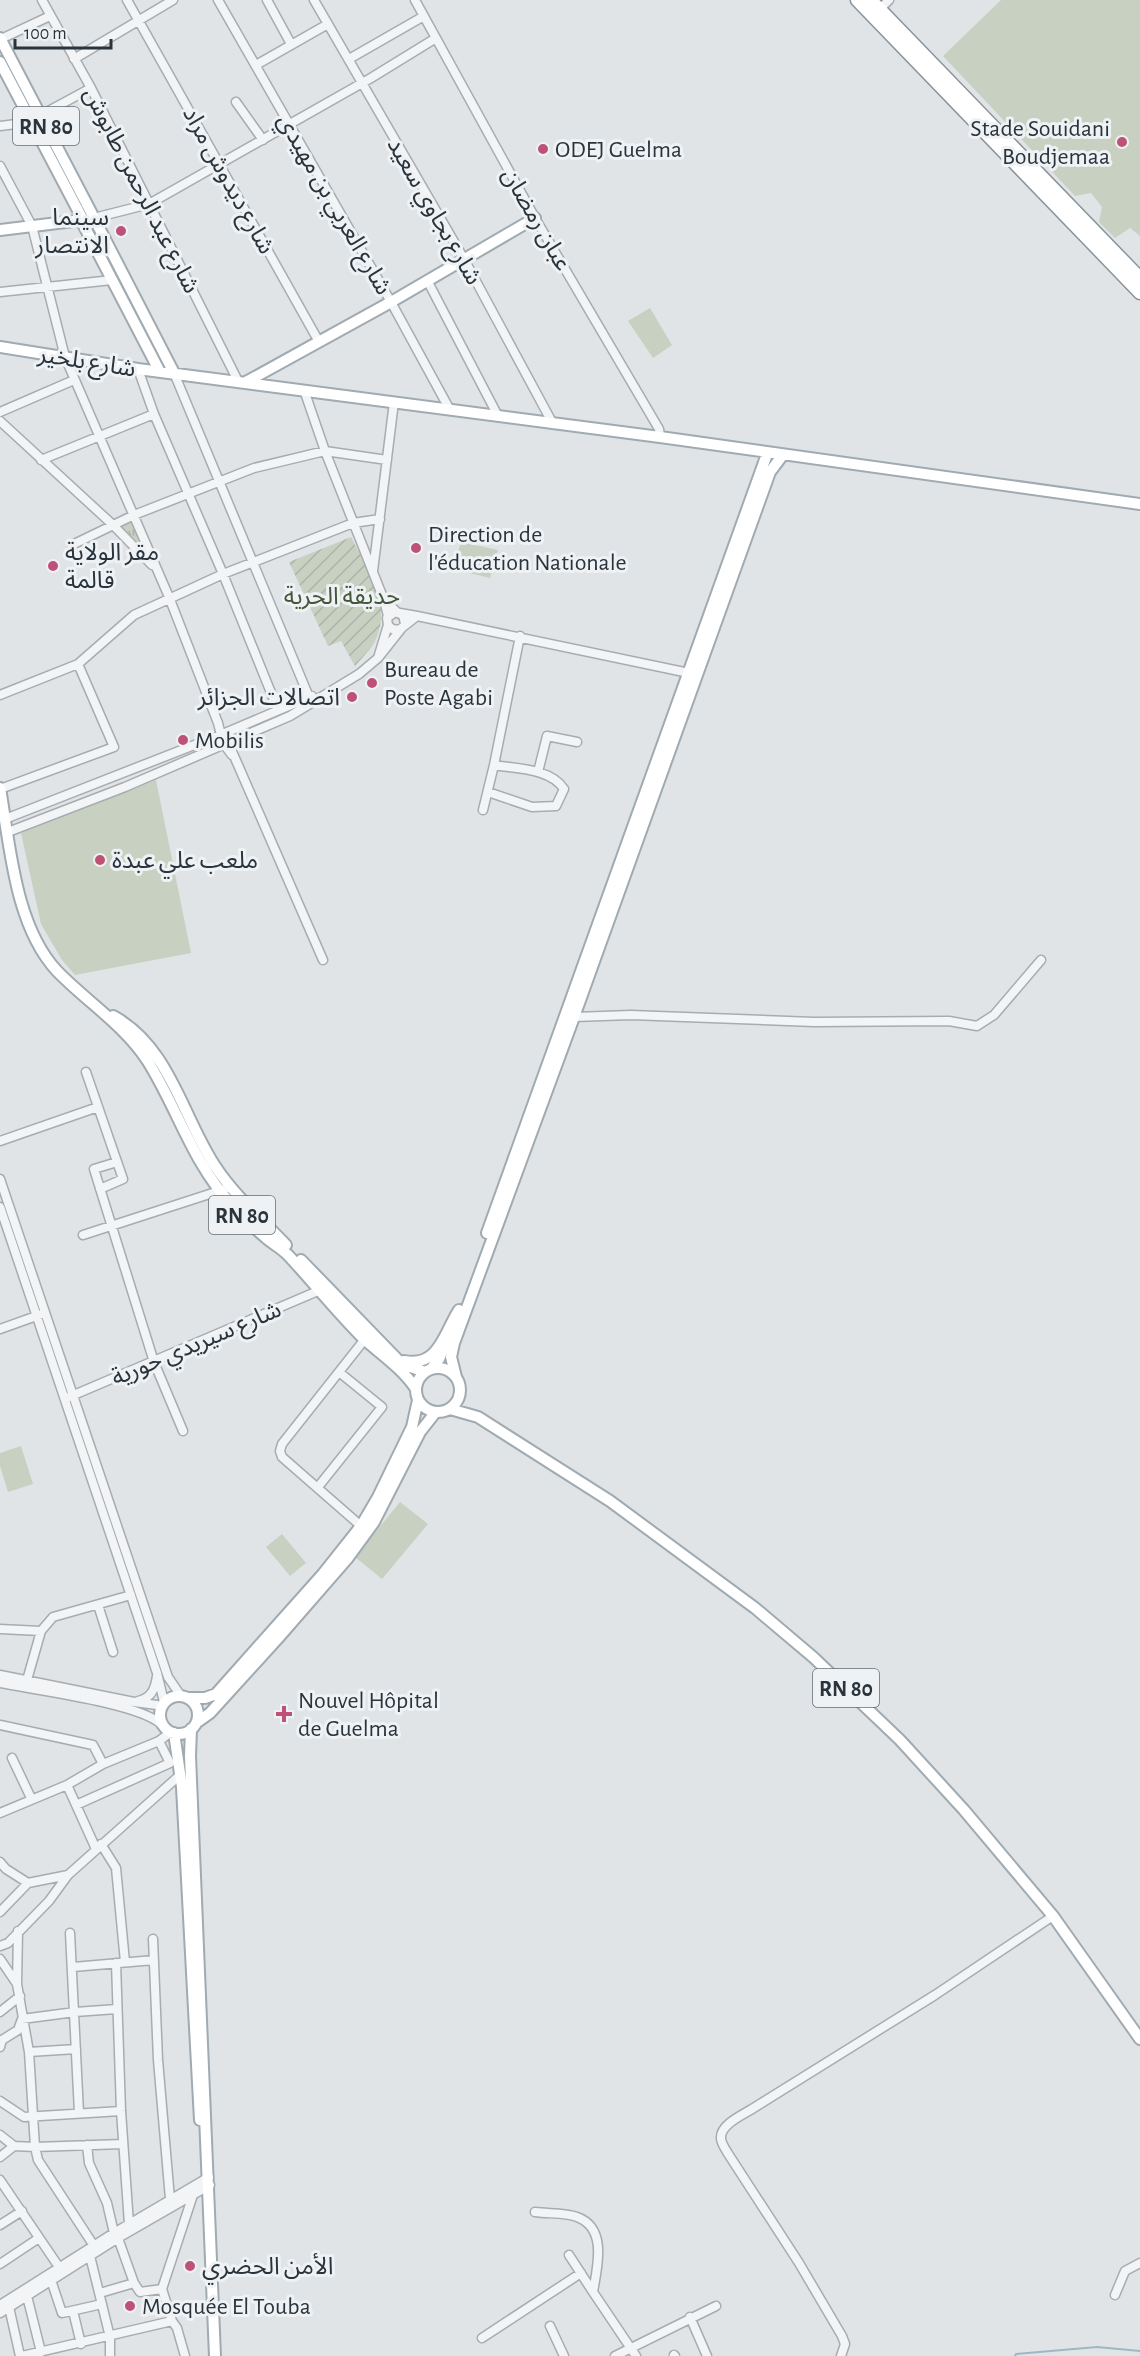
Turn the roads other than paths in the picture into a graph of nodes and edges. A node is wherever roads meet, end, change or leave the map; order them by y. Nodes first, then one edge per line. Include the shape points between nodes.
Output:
1 (42, 0) edge
2 (127, 0) edge
3 (172, 0) edge
4 (218, 0) edge
5 (267, 0) edge
6 (314, 0) edge
7 (415, 0) edge
8 (857, 0) edge
9 (880, 3) edge
10 (50, 16) junction
11 (424, 16) junction
12 (139, 20) junction
13 (328, 24) junction
14 (0, 38) edge
15 (436, 38) junction
16 (291, 44) junction
17 (74, 58) junction
18 (349, 59) junction
19 (0, 62) edge
20 (256, 65) junction
21 (362, 82) junction
22 (91, 88) junction
23 (236, 102) dead end
24 (36, 119) junction
25 (290, 124) junction
26 (0, 126) edge
27 (263, 140) junction
28 (220, 165) junction
29 (0, 166) edge
30 (149, 204) junction
31 (535, 218) junction
32 (86, 219) junction
33 (32, 226) junction
34 (0, 230) edge
35 (464, 259) junction
36 (1140, 278) edge
37 (112, 280) junction
38 (427, 280) junction
39 (48, 287) junction
40 (0, 292) edge
41 (1140, 293) edge
42 (391, 302) junction
43 (318, 340) junction
44 (0, 347) edge
45 (163, 351) junction
46 (151, 355) junction
47 (65, 357) junction
48 (138, 369) junction
49 (160, 372) junction
50 (174, 373) junction
51 (74, 380) junction
52 (242, 381) junction
53 (304, 390) junction
54 (394, 402) junction
55 (450, 410) junction
56 (0, 412) edge
57 (154, 414) junction
58 (498, 416) junction
59 (0, 421) edge
60 (553, 424) junction
61 (98, 437) junction
62 (660, 438) junction
63 (326, 451) junction
64 (767, 454) junction
65 (782, 456) junction
66 (41, 460) junction
67 (387, 460) junction
68 (218, 482) junction
69 (188, 495) junction
70 (1140, 504) edge
71 (134, 515) junction
72 (380, 519) junction
73 (353, 523) junction
74 (113, 525) junction
75 (72, 545) dead end
76 (253, 563) junction
77 (156, 568) junction
78 (373, 571) junction
79 (223, 574) junction
80 (169, 597) junction
81 (417, 616) junction
82 (393, 617) junction
83 (403, 626) junction
84 (520, 636) junction
85 (378, 658) junction
86 (78, 664) junction
87 (689, 673) junction
88 (327, 693) junction
89 (0, 695) edge
90 (309, 696) junction
91 (278, 710) junction
92 (224, 738) junction
93 (577, 742) dead end
94 (494, 765) junction
95 (538, 772) junction
96 (0, 789) edge
97 (488, 792) junction
98 (483, 810) dead end
99 (5, 819) junction
100 (8, 832) junction
101 (323, 960) dead end
102 (1041, 960) dead end
103 (574, 1017) junction
104 (86, 1072) dead end
105 (99, 1107) junction
106 (0, 1140) edge
107 (117, 1162) junction
108 (0, 1179) edge
109 (100, 1189) junction
110 (226, 1189) junction
111 (0, 1207) edge
112 (111, 1226) junction
113 (83, 1235) dead end
114 (322, 1289) junction
115 (459, 1310) junction
116 (41, 1314) junction
117 (0, 1329) edge
118 (365, 1339) junction
119 (398, 1360) junction
120 (154, 1362) junction
121 (428, 1370) junction
122 (339, 1372) junction
123 (456, 1377) junction
124 (461, 1390) junction
125 (417, 1395) junction
126 (69, 1397) junction
127 (450, 1409) junction
128 (435, 1413) junction
129 (478, 1417) junction
130 (183, 1431) dead end
131 (318, 1487) junction
132 (362, 1526) junction
133 (131, 1595) junction
134 (98, 1605) junction
135 (0, 1629) edge
136 (41, 1631) junction
137 (113, 1652) dead end
138 (157, 1673) junction
139 (0, 1675) edge
140 (27, 1680) junction
141 (0, 1683) edge
142 (184, 1697) junction
143 (134, 1702) junction
144 (162, 1705) junction
145 (162, 1724) junction
146 (0, 1725) edge
147 (193, 1726) junction
148 (172, 1733) junction
149 (159, 1741) junction
150 (12, 1758) dead end
151 (103, 1764) junction
152 (180, 1775) junction
153 (67, 1785) junction
154 (31, 1798) junction
155 (76, 1805) junction
156 (0, 1813) edge
157 (99, 1847) junction
158 (2, 1869) edge
159 (68, 1875) junction
160 (28, 1882) junction
161 (0, 1912) edge
162 (1053, 1916) junction
163 (18, 1931) junction
164 (70, 1933) dead end
165 (153, 1939) dead end
166 (0, 1946) edge
167 (0, 1959) edge
168 (154, 1960) junction
169 (120, 1963) junction
170 (73, 1967) junction
171 (17, 1984) junction
172 (20, 1996) junction
173 (117, 2009) junction
174 (0, 2012) edge
175 (75, 2012) junction
176 (22, 2019) junction
177 (1140, 2039) edge
178 (0, 2047) edge
179 (76, 2049) junction
180 (29, 2052) junction
181 (0, 2101) edge
182 (121, 2110) junction
183 (79, 2113) junction
184 (34, 2117) junction
185 (0, 2135) edge
186 (123, 2144) junction
187 (87, 2145) junction
188 (14, 2146) junction
189 (35, 2147) junction
190 (0, 2157) edge
191 (0, 2180) edge
192 (206, 2183) junction
193 (193, 2195) junction
194 (170, 2199) junction
195 (22, 2211) junction
196 (535, 2212) dead end
197 (129, 2224) junction
198 (0, 2225) edge
199 (116, 2235) junction
200 (39, 2238) junction
201 (94, 2251) junction
202 (569, 2255) dead end
203 (1140, 2262) edge
204 (0, 2264) edge
205 (62, 2270) junction
206 (581, 2273) junction
207 (51, 2280) junction
208 (134, 2283) junction
209 (162, 2289) junction
210 (593, 2292) junction
211 (100, 2293) junction
212 (1115, 2295) dead end
213 (27, 2296) junction
214 (102, 2304) junction
215 (5, 2306) edge
216 (716, 2306) dead end
217 (74, 2312) junction
218 (0, 2313) edge
219 (690, 2317) junction
220 (172, 2321) junction
221 (550, 2326) dead end
222 (110, 2337) junction
223 (482, 2338) dead end
224 (81, 2344) junction
225 (630, 2347) junction
226 (41, 2352) junction
227 (21, 2356) edge
228 (110, 2356) edge
229 (185, 2356) edge
230 (215, 2356) edge
231 (564, 2356) edge
232 (615, 2356) edge
233 (636, 2356) edge
234 (707, 2356) edge
235 (842, 2356) edge

1 - 10 street, شارع عبد الرحمن طابوش
2 - 12 street, شارع ديدوش مراد
3 - 12 street
4 - 20 street, شارع العربي بن مهيدي
5 - 16 street
6 - 13 street, شارع بجاوي سعيد
7 - 11 street, عبان رمضان
8 - 41 highway
9 - 36 highway
10 - 14 street
10 - 17 street, شارع عبد الرحمن طابوش
11 - 15 street, عبان رمضان
11 - 18 street
12 - 17 street
12 - 28 street, شارع ديدوش مراد
13 - 16 street
13 - 18 street, شارع بجاوي سعيد
14 - 24 main road, RN 80
15 - 21 street
15 - 31 street, عبان رمضان
16 - 20 street
17 - 22 street, شارع عبد الرحمن طابوش
18 - 21 street, شارع بجاوي سعيد
19 - 24 main road, RN 80
20 - 25 street, شارع العربي بن مهيدي
21 - 25 street
21 - 35 street, شارع بجاوي سعيد
22 - 24 street
22 - 30 street, شارع عبد الرحمن طابوش
23 - 27 street
24 - 26 street
24 - 32 main road, RN 80
25 - 27 street
25 - 42 street, شارع العربي بن مهيدي
27 - 28 street
28 - 30 street
28 - 43 street, شارع ديدوش مراد
29 - 33 street
30 - 32 street
30 - 52 street, شارع عبد الرحمن طابوش
31 - 35 main road
31 - 62 street, عبان رمضان
32 - 33 main road
32 - 37 main road, RN 80
32 - 45 main road, RN 80
33 - 34 main road
33 - 39 street
35 - 38 main road
35 - 60 street, شارع بجاوي سعيد
37 - 39 street
37 - 46 main road, RN 80
38 - 42 main road
38 - 58 street
39 - 40 street
39 - 47 street
42 - 43 main road
42 - 55 street, شارع العربي بن مهيدي
43 - 52 main road
44 - 47 main road, شارع بلخير
45 - 46 main road via 160,357
45 - 50 main road, RN 80
46 - 48 main road
46 - 49 main road, RN 80
47 - 48 main road, شارع بلخير
47 - 51 street
48 - 49 main road, شارع بلخير
48 - 57 street
49 - 50 main road, شارع بلخير
50 - 52 main road, شارع بلخير
50 - 68 street
51 - 56 street
51 - 61 street
52 - 53 main road, شارع بلخير
53 - 54 main road, شارع بلخير
53 - 63 street
54 - 55 main road, شارع بلخير
54 - 67 street
55 - 58 main road, شارع بلخير
57 - 61 street
57 - 69 street
58 - 60 main road, شارع بلخير
59 - 66 street
60 - 62 main road, شارع بلخير
61 - 66 street
61 - 71 street
62 - 64 main road, شارع بلخير
63 - 67 street
63 - 68 street via 254,468
63 - 73 street
64 - 65 main road, شارع بلخير
64 - 87 main road
65 - 70 main road, شارع بلخير
65 - 103 main road via 770,472
66 - 74 street
67 - 72 street
68 - 69 street
68 - 76 street
69 - 71 street
69 - 79 street
71 - 74 street
71 - 77 street
72 - 73 street
72 - 78 street
73 - 76 street
73 - 78 street
74 - 75 street
74 - 77 street
76 - 79 street
76 - 90 street
77 - 80 street
78 - 82 street
79 - 80 street
79 - 91 street
80 - 86 street via 134,615
80 - 92 street
81 - 82 street
81 - 83 street
81 - 84 street
82 - 83 street via 404,618
82 - 83 street via 396,630
82 - 85 street
83 - 85 street
84 - 87 street
84 - 94 street
85 - 88 street
86 - 89 street
86 - 96 street via 114,747
87 - 115 main road
88 - 90 street
88 - 92 street via 290,716
90 - 91 street
91 - 92 street
92 - 99 street
92 - 100 street via 124,787
92 - 101 street
93 - 95 street via 547,736
94 - 95 street
94 - 97 street
95 - 97 street via 557,779 564,789 556,806 532,807
96 - 99 main road, RN 80
97 - 98 street
99 - 100 main road, RN 80
100 - 110 main road, RN 80 via 24,911 38,946 56,969 104,1012 145,1057 196,1155
102 - 103 street via 994,1014 977,1026 949,1021
103 - 123 main road via 454,1343 451,1357
104 - 105 street
105 - 106 street
105 - 107 street
107 - 109 street via 123,1179
107 - 109 street via 94,1169
108 - 116 street
109 - 112 street
110 - 112 street
110 - 114 main road, RN 80 via 266,1238
111 - 116 street
112 - 113 street
112 - 120 street
114 - 118 main road, RN 80
114 - 119 main road, RN 80
114 - 120 street, شارع سيريدي حورية
115 - 119 main road via 432,1356 421,1362
115 - 121 main road via 442,1353
116 - 117 street
116 - 126 street
118 - 122 street
118 - 125 main road, RN 80 via 403,1373
119 - 121 main road, RN 80
120 - 126 street, شارع سيريدي حورية
120 - 130 street
121 - 123 main road via 445,1369
121 - 125 main road via 417,1383
122 - 131 street via 280,1448 282,1456
122 - 131 street via 382,1407
123 - 124 main road
124 - 127 main road
124 - 129 main road, RN 80
125 - 128 main road
125 - 132 main road via 412,1426
126 - 133 street
126 - 142 street via 168,1677
127 - 128 main road
127 - 129 main road, RN 80
128 - 147 main road via 420,1431 374,1522 347,1559 210,1713
129 - 162 main road, RN 80 via 610,1501 755,1608 813,1657 941,1784
131 - 132 street
132 - 142 main road via 216,1694
133 - 134 street
133 - 138 street
134 - 136 street via 53,1617
134 - 137 street
135 - 136 street
136 - 140 street
138 - 143 street via 156,1685 148,1698
138 - 144 street
139 - 140 street
140 - 143 street
141 - 145 street via 130,1709
142 - 144 main road via 172,1696
142 - 147 main road via 197,1709
143 - 144 street
144 - 145 main road
145 - 148 main road
146 - 151 street via 93,1745
147 - 148 main road via 185,1733
147 - 192 main road via 190,1756
148 - 149 street
148 - 152 main road
149 - 151 street
149 - 155 street via 170,1763
150 - 154 street
151 - 153 street
152 - 157 street
152 - 192 main road
153 - 154 street
153 - 155 street
154 - 156 street
155 - 157 street
157 - 159 street
157 - 169 street via 116,1868
158 - 160 street
159 - 160 street
159 - 163 street via 50,1900
160 - 161 street
162 - 177 main road, RN 80
162 - 235 street via 728,2124 722,2133 727,2152 842,2336 846,2344
163 - 166 street
163 - 171 street
164 - 170 street
165 - 168 street
167 - 171 street
168 - 169 street
168 - 194 street
169 - 170 street
169 - 173 street
170 - 175 street
171 - 172 street
172 - 174 street
172 - 176 street
173 - 175 street
173 - 182 street
175 - 176 street
175 - 179 street
176 - 178 street via 18,2030 2,2040
176 - 180 street
179 - 180 street
179 - 183 street
180 - 184 street
181 - 184 street via 20,2116
182 - 183 street
182 - 186 street
183 - 184 street
184 - 189 street
185 - 188 street
186 - 187 street
186 - 197 street
187 - 189 street
187 - 199 street via 89,2163
188 - 189 street
188 - 190 street
189 - 201 street via 38,2160
191 - 195 street
192 - 193 street
192 - 194 street
192 - 230 main road
193 - 199 street
193 - 209 street
194 - 197 street
195 - 198 street
195 - 200 street
196 - 210 street via 575,2216 594,2230 598,2248
197 - 199 street
199 - 201 street
199 - 208 street
200 - 204 street
200 - 205 street
201 - 205 street
201 - 211 street
202 - 206 street
203 - 212 street via 1125,2271
205 - 207 street
205 - 215 street
206 - 210 street
206 - 223 street
207 - 213 street
207 - 217 street via 62,2313
208 - 209 street via 140,2292
208 - 211 street
209 - 220 street
210 - 225 street
211 - 214 street
213 - 215 street
213 - 226 street
214 - 217 street
214 - 222 street
215 - 218 street
215 - 227 street
216 - 219 street
217 - 224 street
219 - 225 street
219 - 234 street
220 - 222 street
220 - 229 street
221 - 231 street
222 - 224 street
222 - 228 street
224 - 226 street
225 - 232 street
225 - 233 street
226 - 227 street

